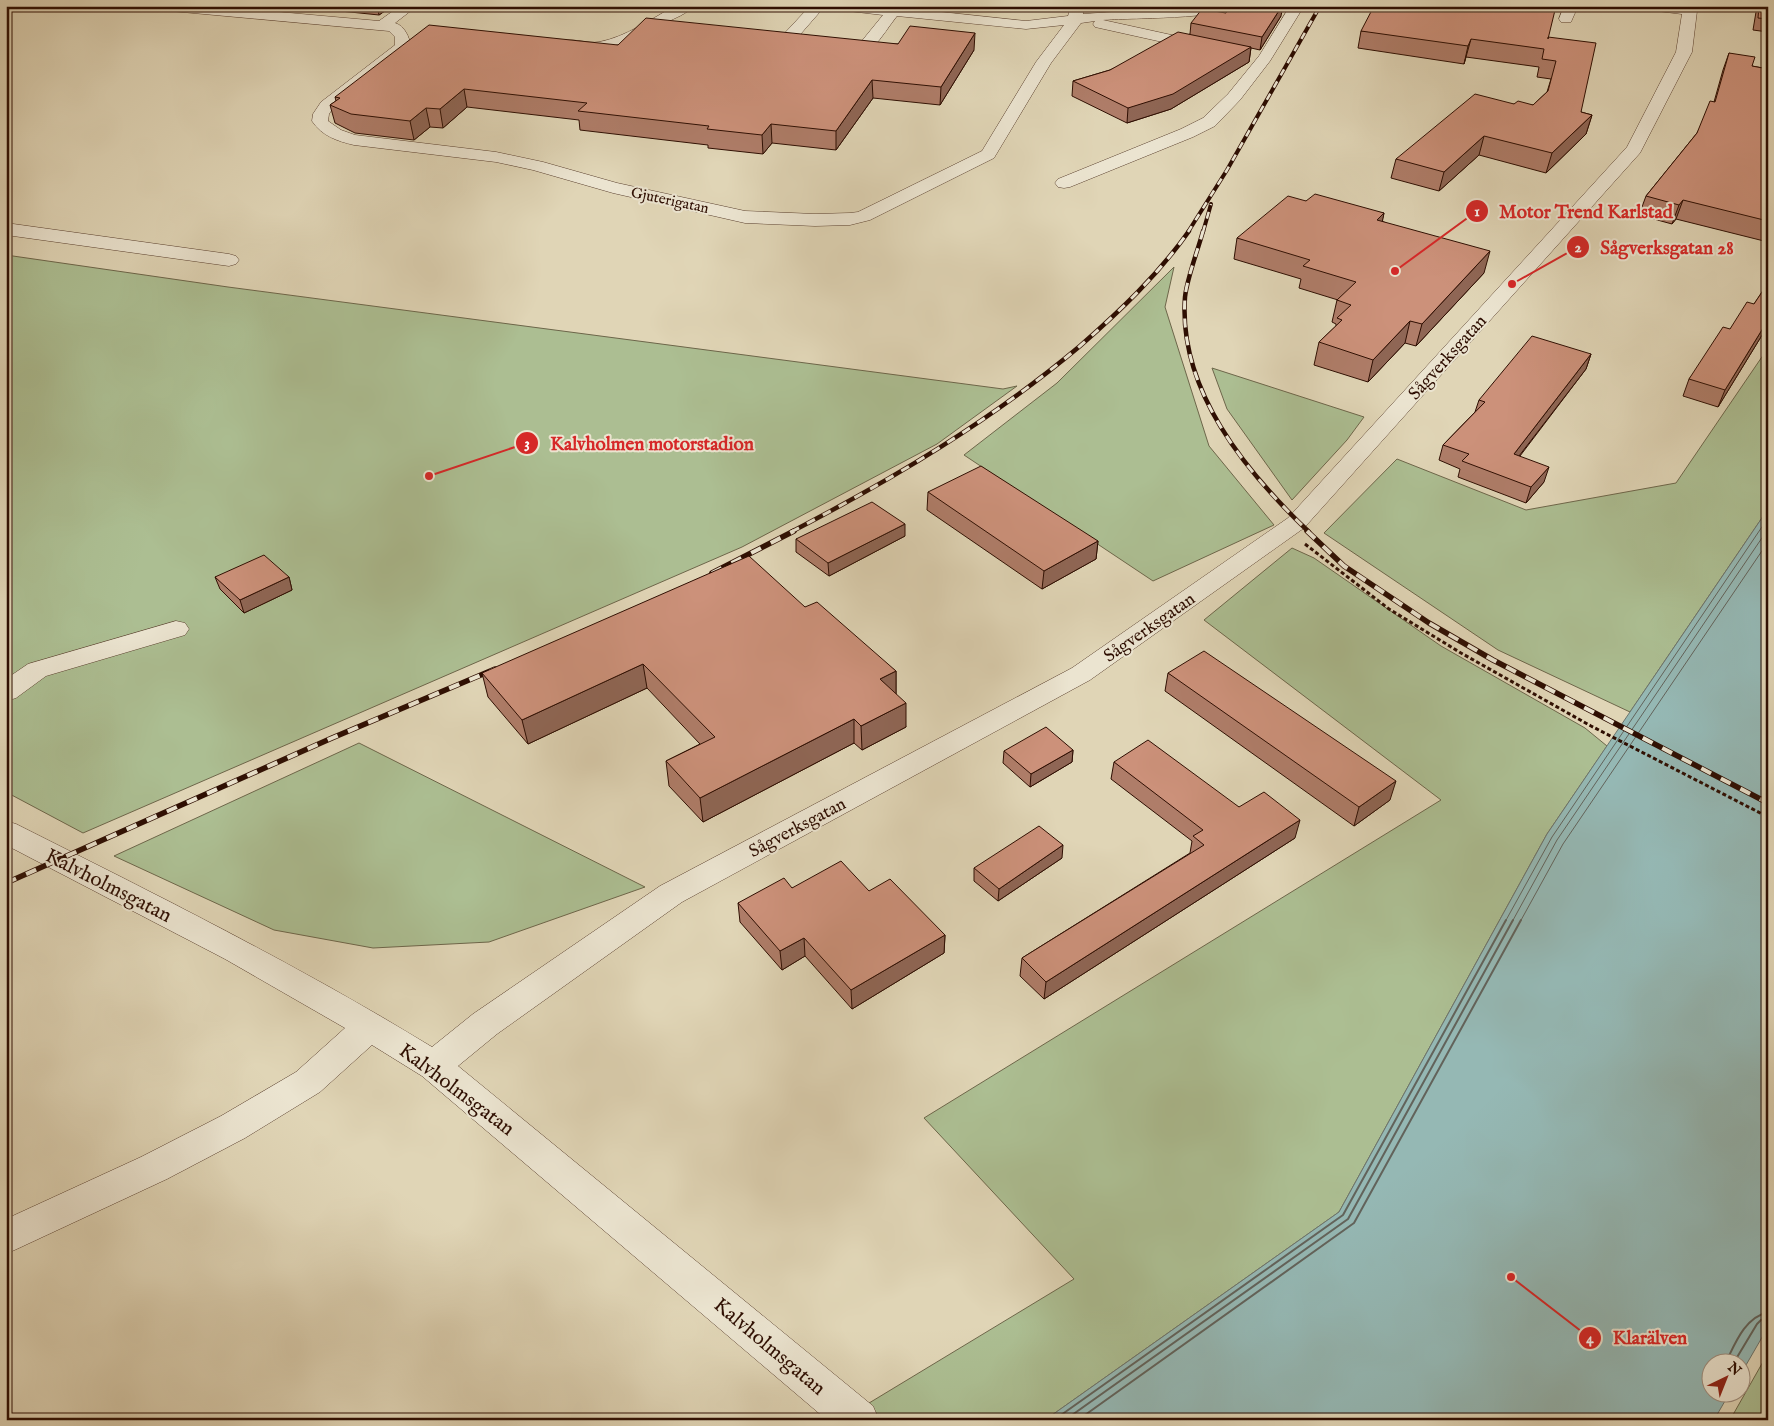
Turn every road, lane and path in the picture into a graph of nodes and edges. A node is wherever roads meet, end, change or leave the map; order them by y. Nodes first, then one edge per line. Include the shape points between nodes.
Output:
1 (160, 6) edge
2 (410, 6) edge
3 (686, 6) edge
4 (818, 6) edge
5 (840, 6) edge
6 (1231, 6) edge
7 (1297, 6) edge
8 (1650, 6) edge
9 (1690, 9) edge
10 (893, 12) junction
11 (1077, 12) edge
12 (384, 24) junction
13 (554, 42) edge
14 (1219, 49) edge
15 (1247, 54) edge
16 (1265, 58) junction
17 (1064, 182) dead end
18 (6, 229) edge
19 (229, 260) dead end
20 (1287, 530) junction
21 (176, 629) dead end
22 (6, 692) edge
23 (1768, 817) edge
24 (6, 832) edge
25 (370, 1026) junction
26 (434, 1066) junction
27 (6, 1237) edge
28 (859, 1420) edge

1 - 12 street
2 - 12 street
3 - 13 street via 602,45 592,47
4 - 10 street via 790,36 790,40 844,48 861,47
5 - 10 street
6 - 11 street via 1188,12 1110,15
7 - 16 street
8 - 9 street
9 - 20 street, Sågverksgatan via 1684,52 1634,150
10 - 11 street via 1014,25 1048,23
11 - 12 street, Gjuterigatan via 988,154 864,216 815,220 745,217 613,188 496,157 354,140 328,131 320,121 328,105 411,39
11 - 14 street
15 - 16 street
16 - 17 street via 1209,122
18 - 19 street
20 - 23 path via 1416,627 1559,709
20 - 26 street, Sågverksgatan via 1081,674 672,894 485,1024
21 - 22 street via 37,670
24 - 25 street, Kalvholmsgatan via 236,950
25 - 26 street, Kalvholmsgatan
25 - 27 street via 308,1082 233,1127
26 - 28 street, Kalvholmsgatan

